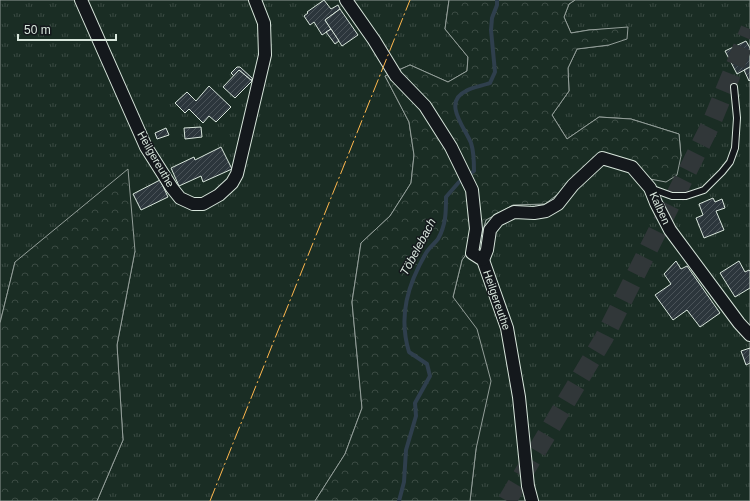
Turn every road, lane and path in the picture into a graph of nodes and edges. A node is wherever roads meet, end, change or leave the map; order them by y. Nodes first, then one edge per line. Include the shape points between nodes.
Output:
1 (81, 0) edge
2 (255, 0) edge
3 (346, 0) edge
4 (734, 87) dead end
5 (650, 188) junction
6 (483, 260) junction
7 (750, 335) edge
8 (532, 501) edge

1 - 2 street, Heilgereuthe via 146,147 180,198 193,204 203,204 219,195 232,183 237,174 265,55 264,23
3 - 6 street, Heilgereuthe via 396,76 425,106 450,147 472,190 476,229 472,252
4 - 5 lane via 737,118 734,148 730,162 722,172 704,190 686,196 672,196
5 - 6 street, Kalben via 632,167 602,158 573,185 558,204 546,211 514,212 498,220 490,230
5 - 7 street, Kalben via 670,230
6 - 8 street, Heilgereuthe via 507,328 519,397 528,486

